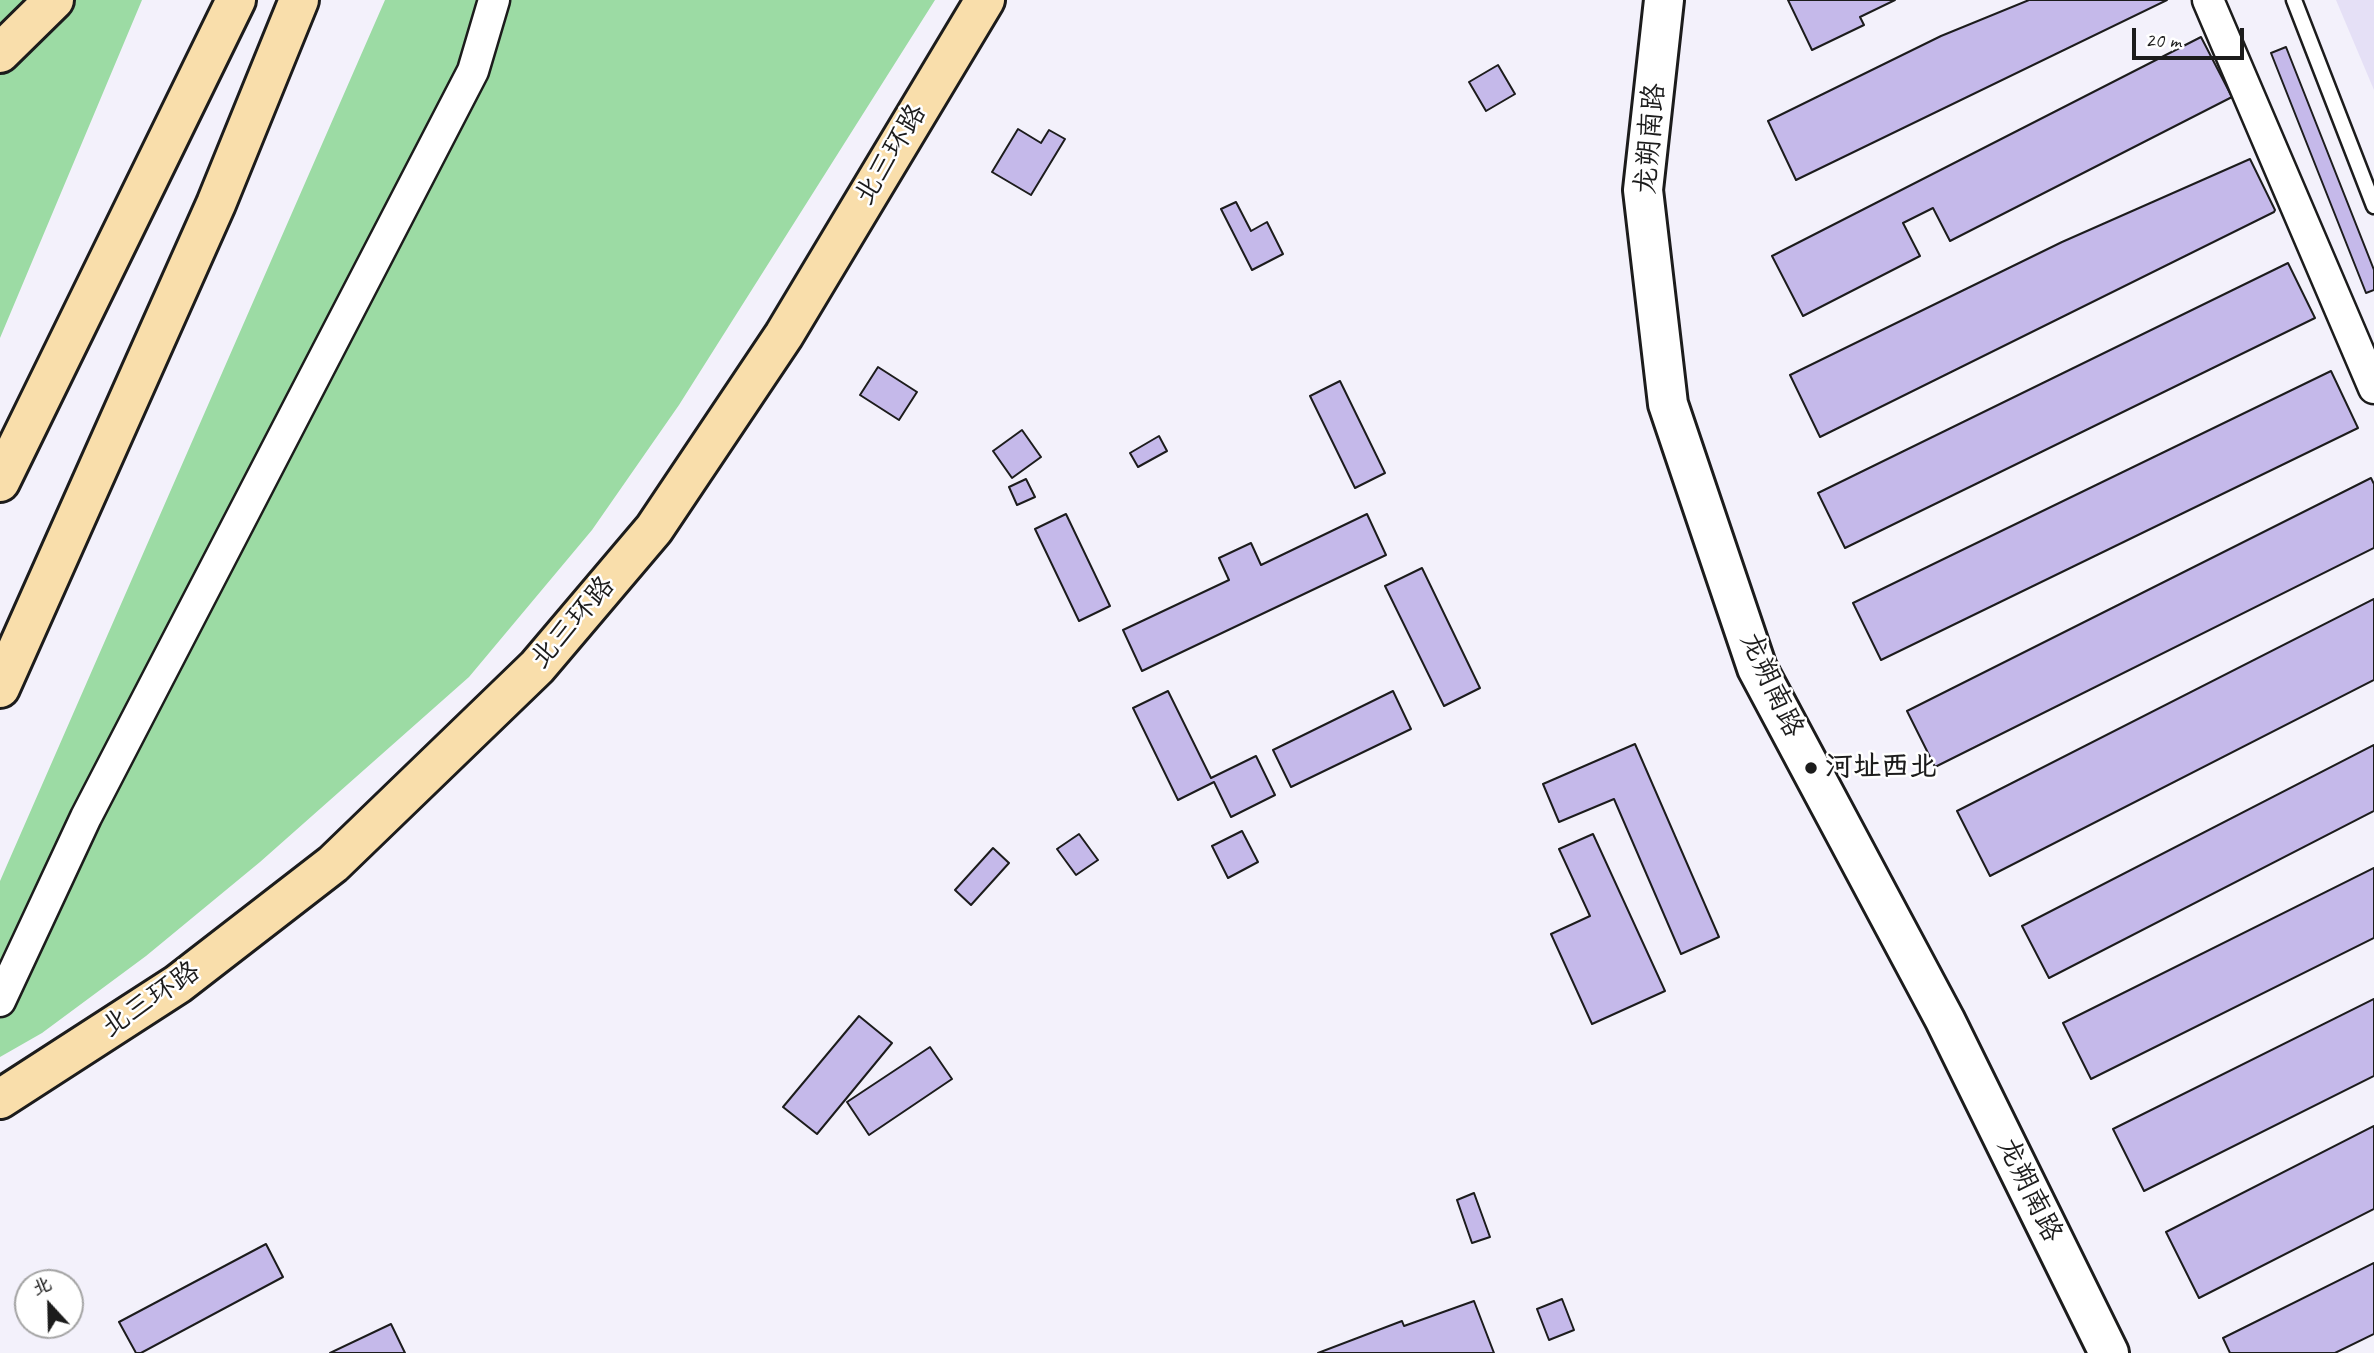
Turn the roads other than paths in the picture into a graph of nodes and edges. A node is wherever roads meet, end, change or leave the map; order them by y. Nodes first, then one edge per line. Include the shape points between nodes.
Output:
1 (54, 0) edge
2 (236, 0) edge
3 (299, 0) edge
4 (494, 0) edge
5 (985, 0) edge
6 (1664, 0) edge
7 (2208, 0) edge
8 (2294, 0) edge
9 (0, 53) edge
10 (2374, 206) edge
11 (2374, 388) edge
12 (0, 482) edge
13 (0, 688) edge
14 (0, 1001) edge
15 (0, 1099) edge
16 (2109, 1353) edge

1 - 9 highway
2 - 12 highway
3 - 13 highway via 216,204
4 - 14 street via 473,71 86,817
5 - 15 highway, 北三环路 via 783,335 654,529 537,667 333,864 178,984
6 - 16 street, 龙朔南路 via 1643,190 1668,404 1757,668 1945,1020
7 - 11 street
8 - 10 lane

